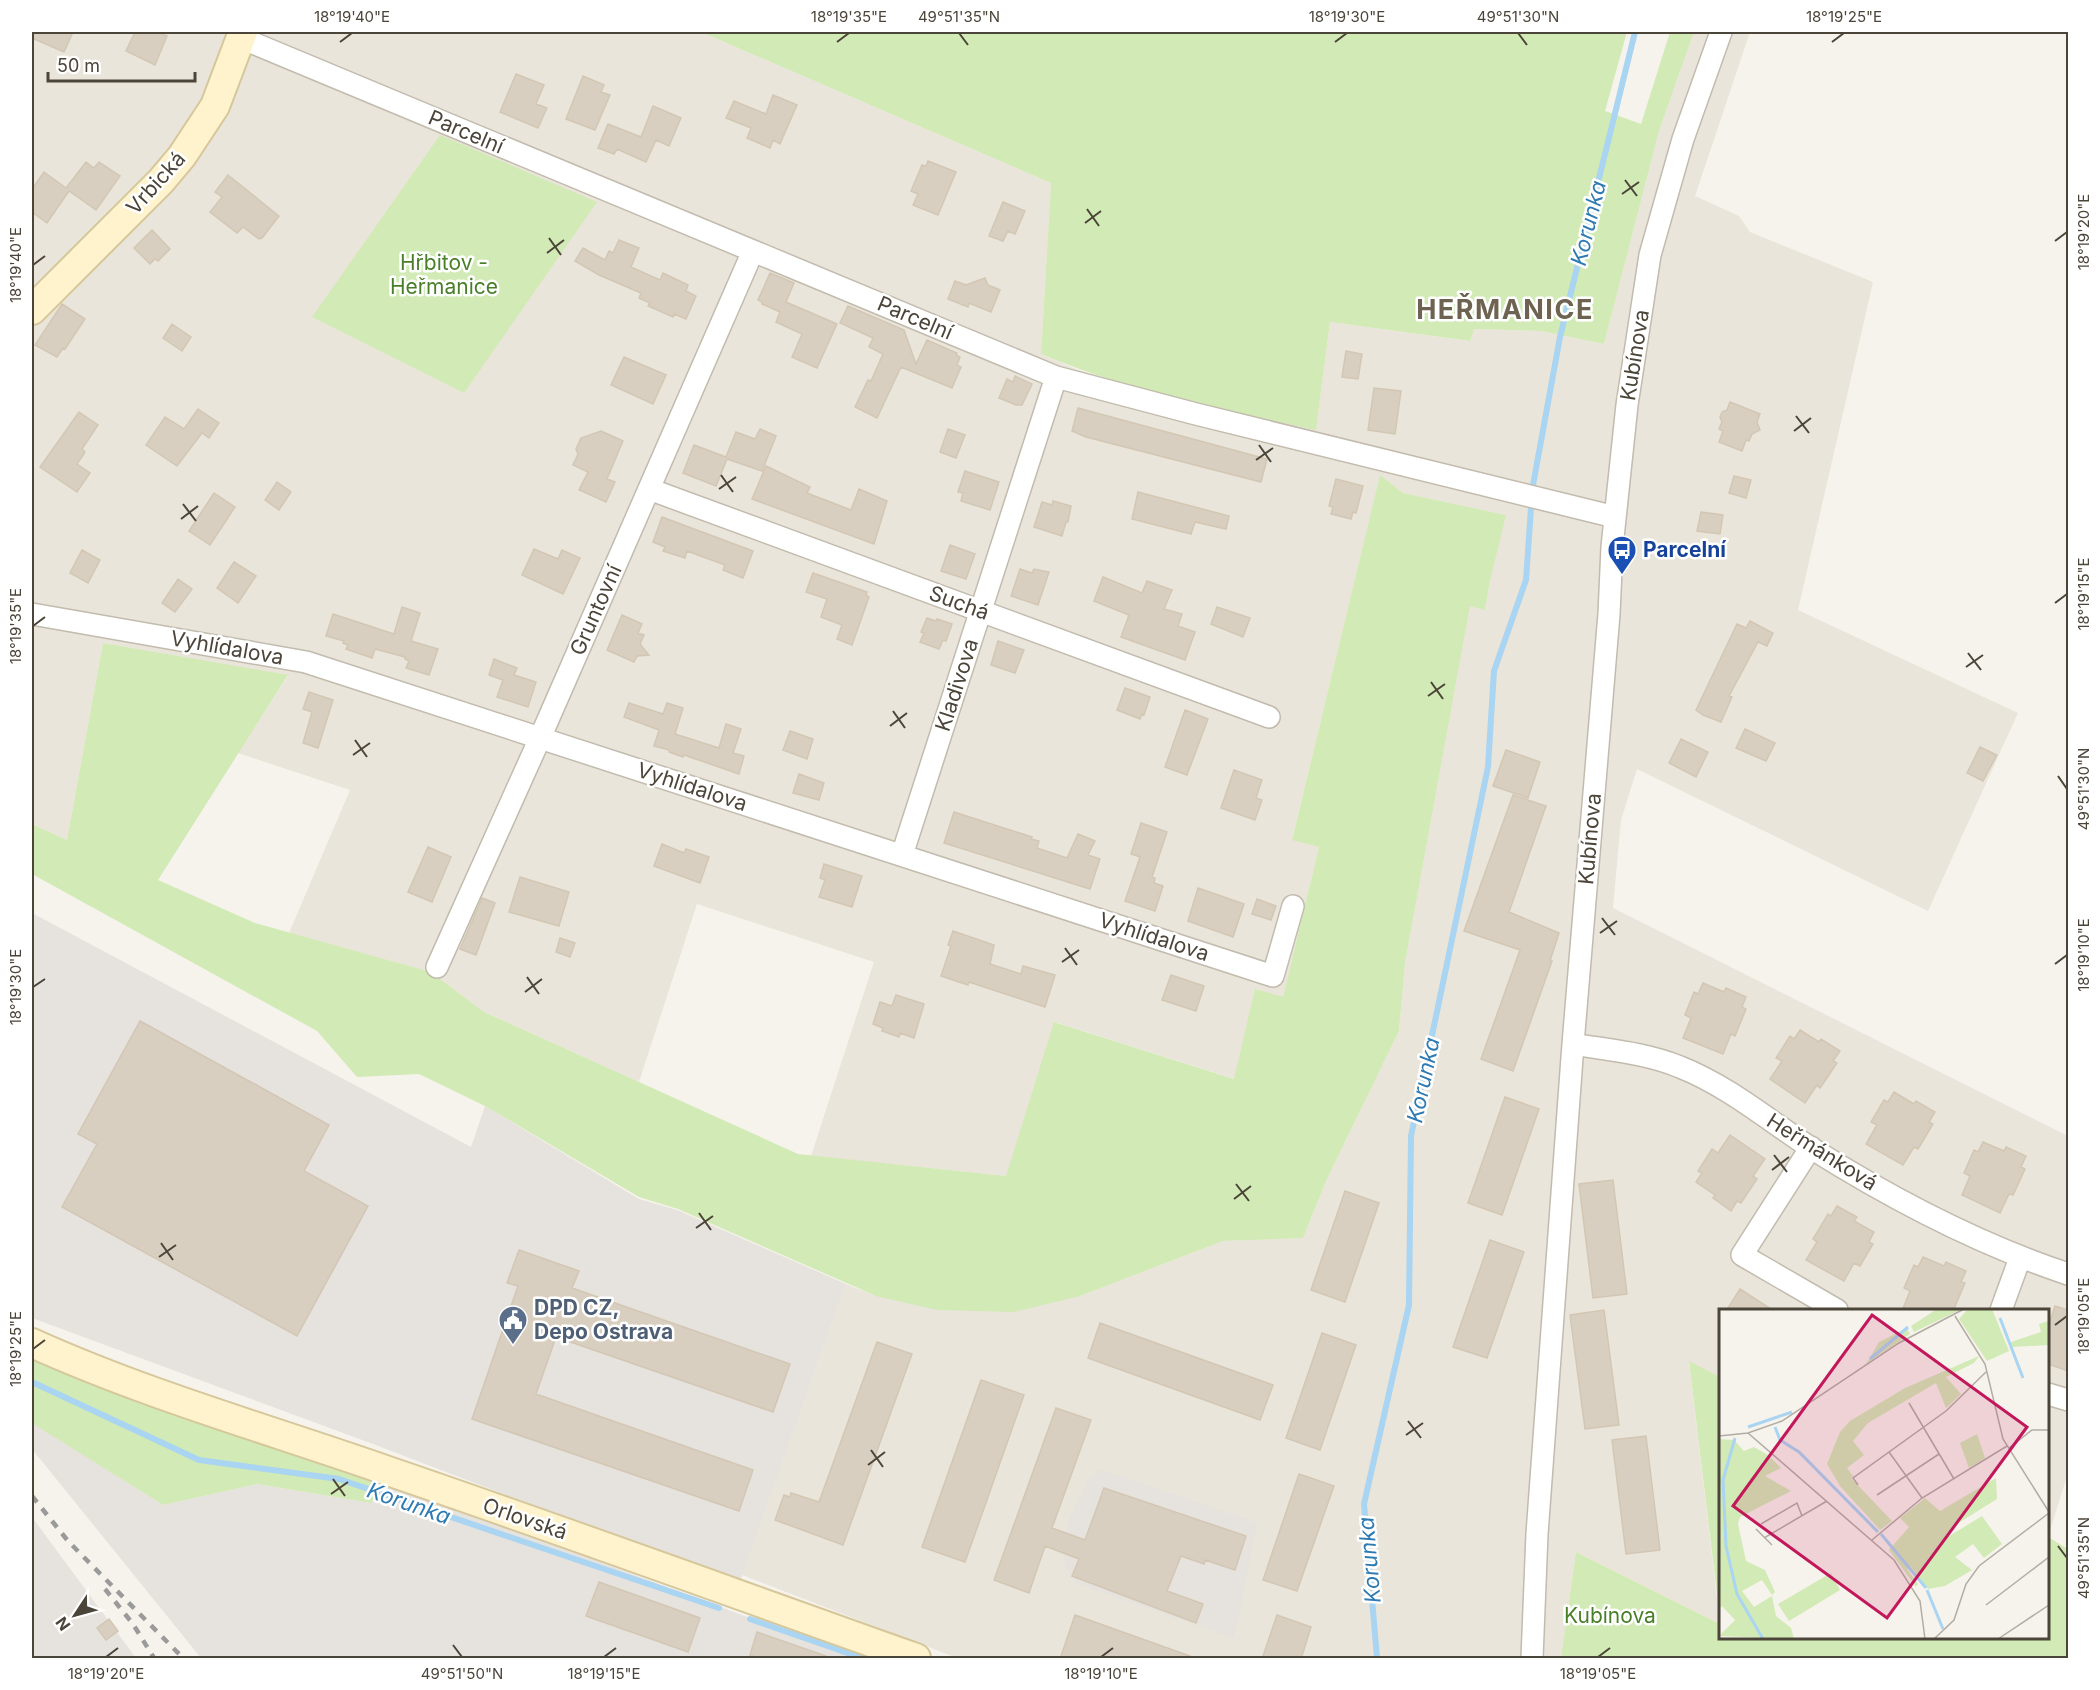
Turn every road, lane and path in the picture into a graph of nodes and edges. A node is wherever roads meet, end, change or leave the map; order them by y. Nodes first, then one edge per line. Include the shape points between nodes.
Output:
1 (1721, 32) edge
2 (242, 35) edge
3 (753, 251) junction
4 (32, 310) edge
5 (1056, 377) junction
6 (649, 489) junction
7 (1615, 517) junction
8 (981, 611) junction
9 (32, 614) edge
10 (1269, 717) dead end
11 (540, 738) junction
12 (902, 855) junction
13 (1293, 906) dead end
14 (436, 967) dead end
15 (1573, 1044) junction
16 (1811, 1147) junction
17 (2020, 1258) junction
18 (2068, 1274) edge
19 (1834, 1309) edge
20 (2002, 1309) edge
21 (32, 1343) edge
22 (2049, 1394) edge
23 (2068, 1400) edge
24 (916, 1659) edge
25 (1532, 1659) edge

1 - 7 street, Kubínova via 1683,139 1650,255
2 - 3 street, Parcelní
2 - 4 main road, Vrbická via 215,106 182,156
3 - 5 street, Parcelní
3 - 6 street, Gruntovní
5 - 7 street, Parcelní
5 - 8 street, Kladivova
6 - 8 street, Suchá
6 - 11 street, Gruntovní
7 - 15 street, Kubínova
8 - 10 street, Suchá
8 - 12 street, Kladivova
9 - 11 street, Vyhlídalova via 306,662
11 - 12 street, Vyhlídalova
11 - 14 street, Gruntovní
12 - 13 street, Vyhlídalova via 1273,976
15 - 16 street, Heřmánková via 1678,1066 1712,1081
15 - 25 street, Kubínova via 1537,1534
16 - 17 street, Heřmánková via 1881,1190
16 - 19 street via 1742,1255
17 - 18 street, Heřmánková
17 - 20 street
21 - 24 main road, Orlovská via 182,1401
22 - 23 street

